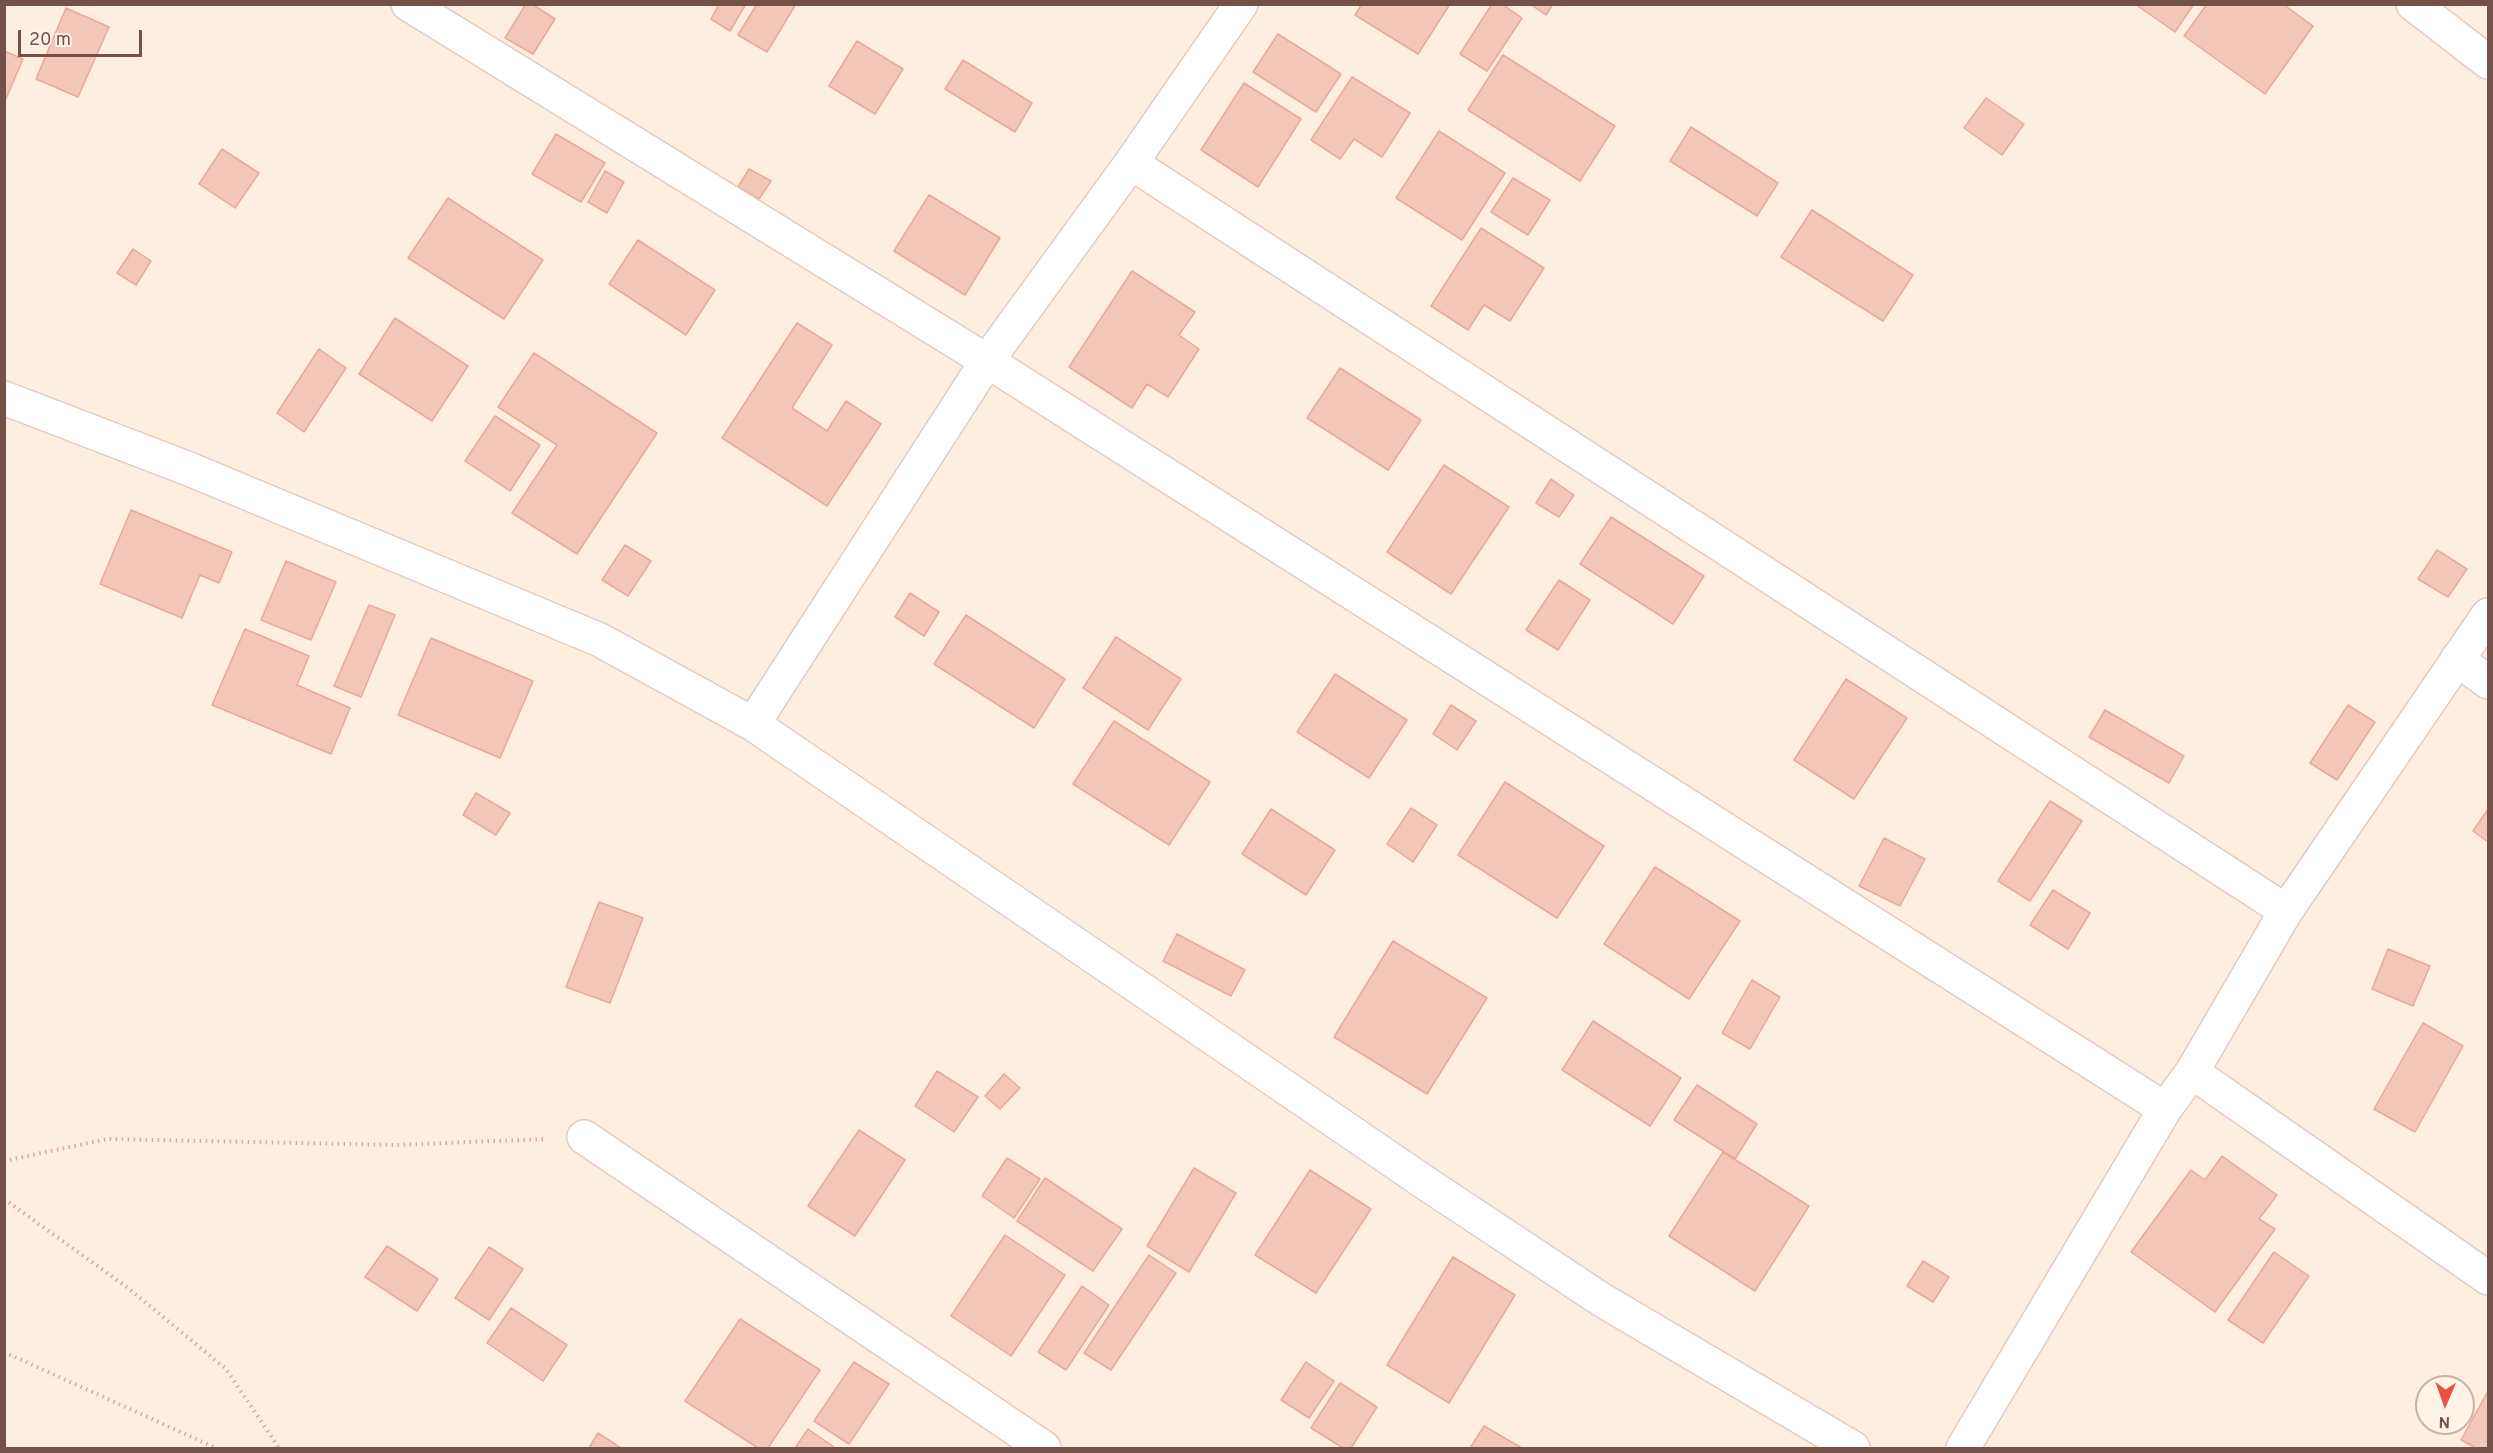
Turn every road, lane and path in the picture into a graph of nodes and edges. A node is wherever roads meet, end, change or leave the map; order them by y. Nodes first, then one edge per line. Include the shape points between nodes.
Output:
1 (408, 4) edge
2 (2413, 4) edge
3 (1241, 5) edge
4 (2488, 62) edge
5 (1131, 163) junction
6 (987, 361) junction
7 (4, 398) edge
8 (2488, 615) edge
9 (2457, 659) junction
10 (2488, 682) edge
11 (753, 724) junction
12 (2286, 911) junction
13 (2192, 1072) junction
14 (2165, 1109) junction
15 (584, 1137) joint
16 (4, 1161) edge
17 (4, 1199) edge
18 (2488, 1278) edge
19 (4, 1352) edge
20 (1969, 1447) edge
21 (216, 1449) edge
22 (279, 1449) edge
23 (1044, 1449) edge
24 (1853, 1449) edge

1 - 6 street
2 - 4 street
3 - 5 street
5 - 6 street
5 - 12 street
6 - 11 street
6 - 14 street
7 - 11 street via 189,469 600,640
8 - 9 street
9 - 10 street
9 - 12 street
11 - 24 street via 1602,1300
12 - 13 street
13 - 14 street
13 - 18 street
14 - 20 street
15 - 16 path via 396,1145 107,1139
15 - 23 street
17 - 22 path via 128,1287 226,1369
19 - 21 path

